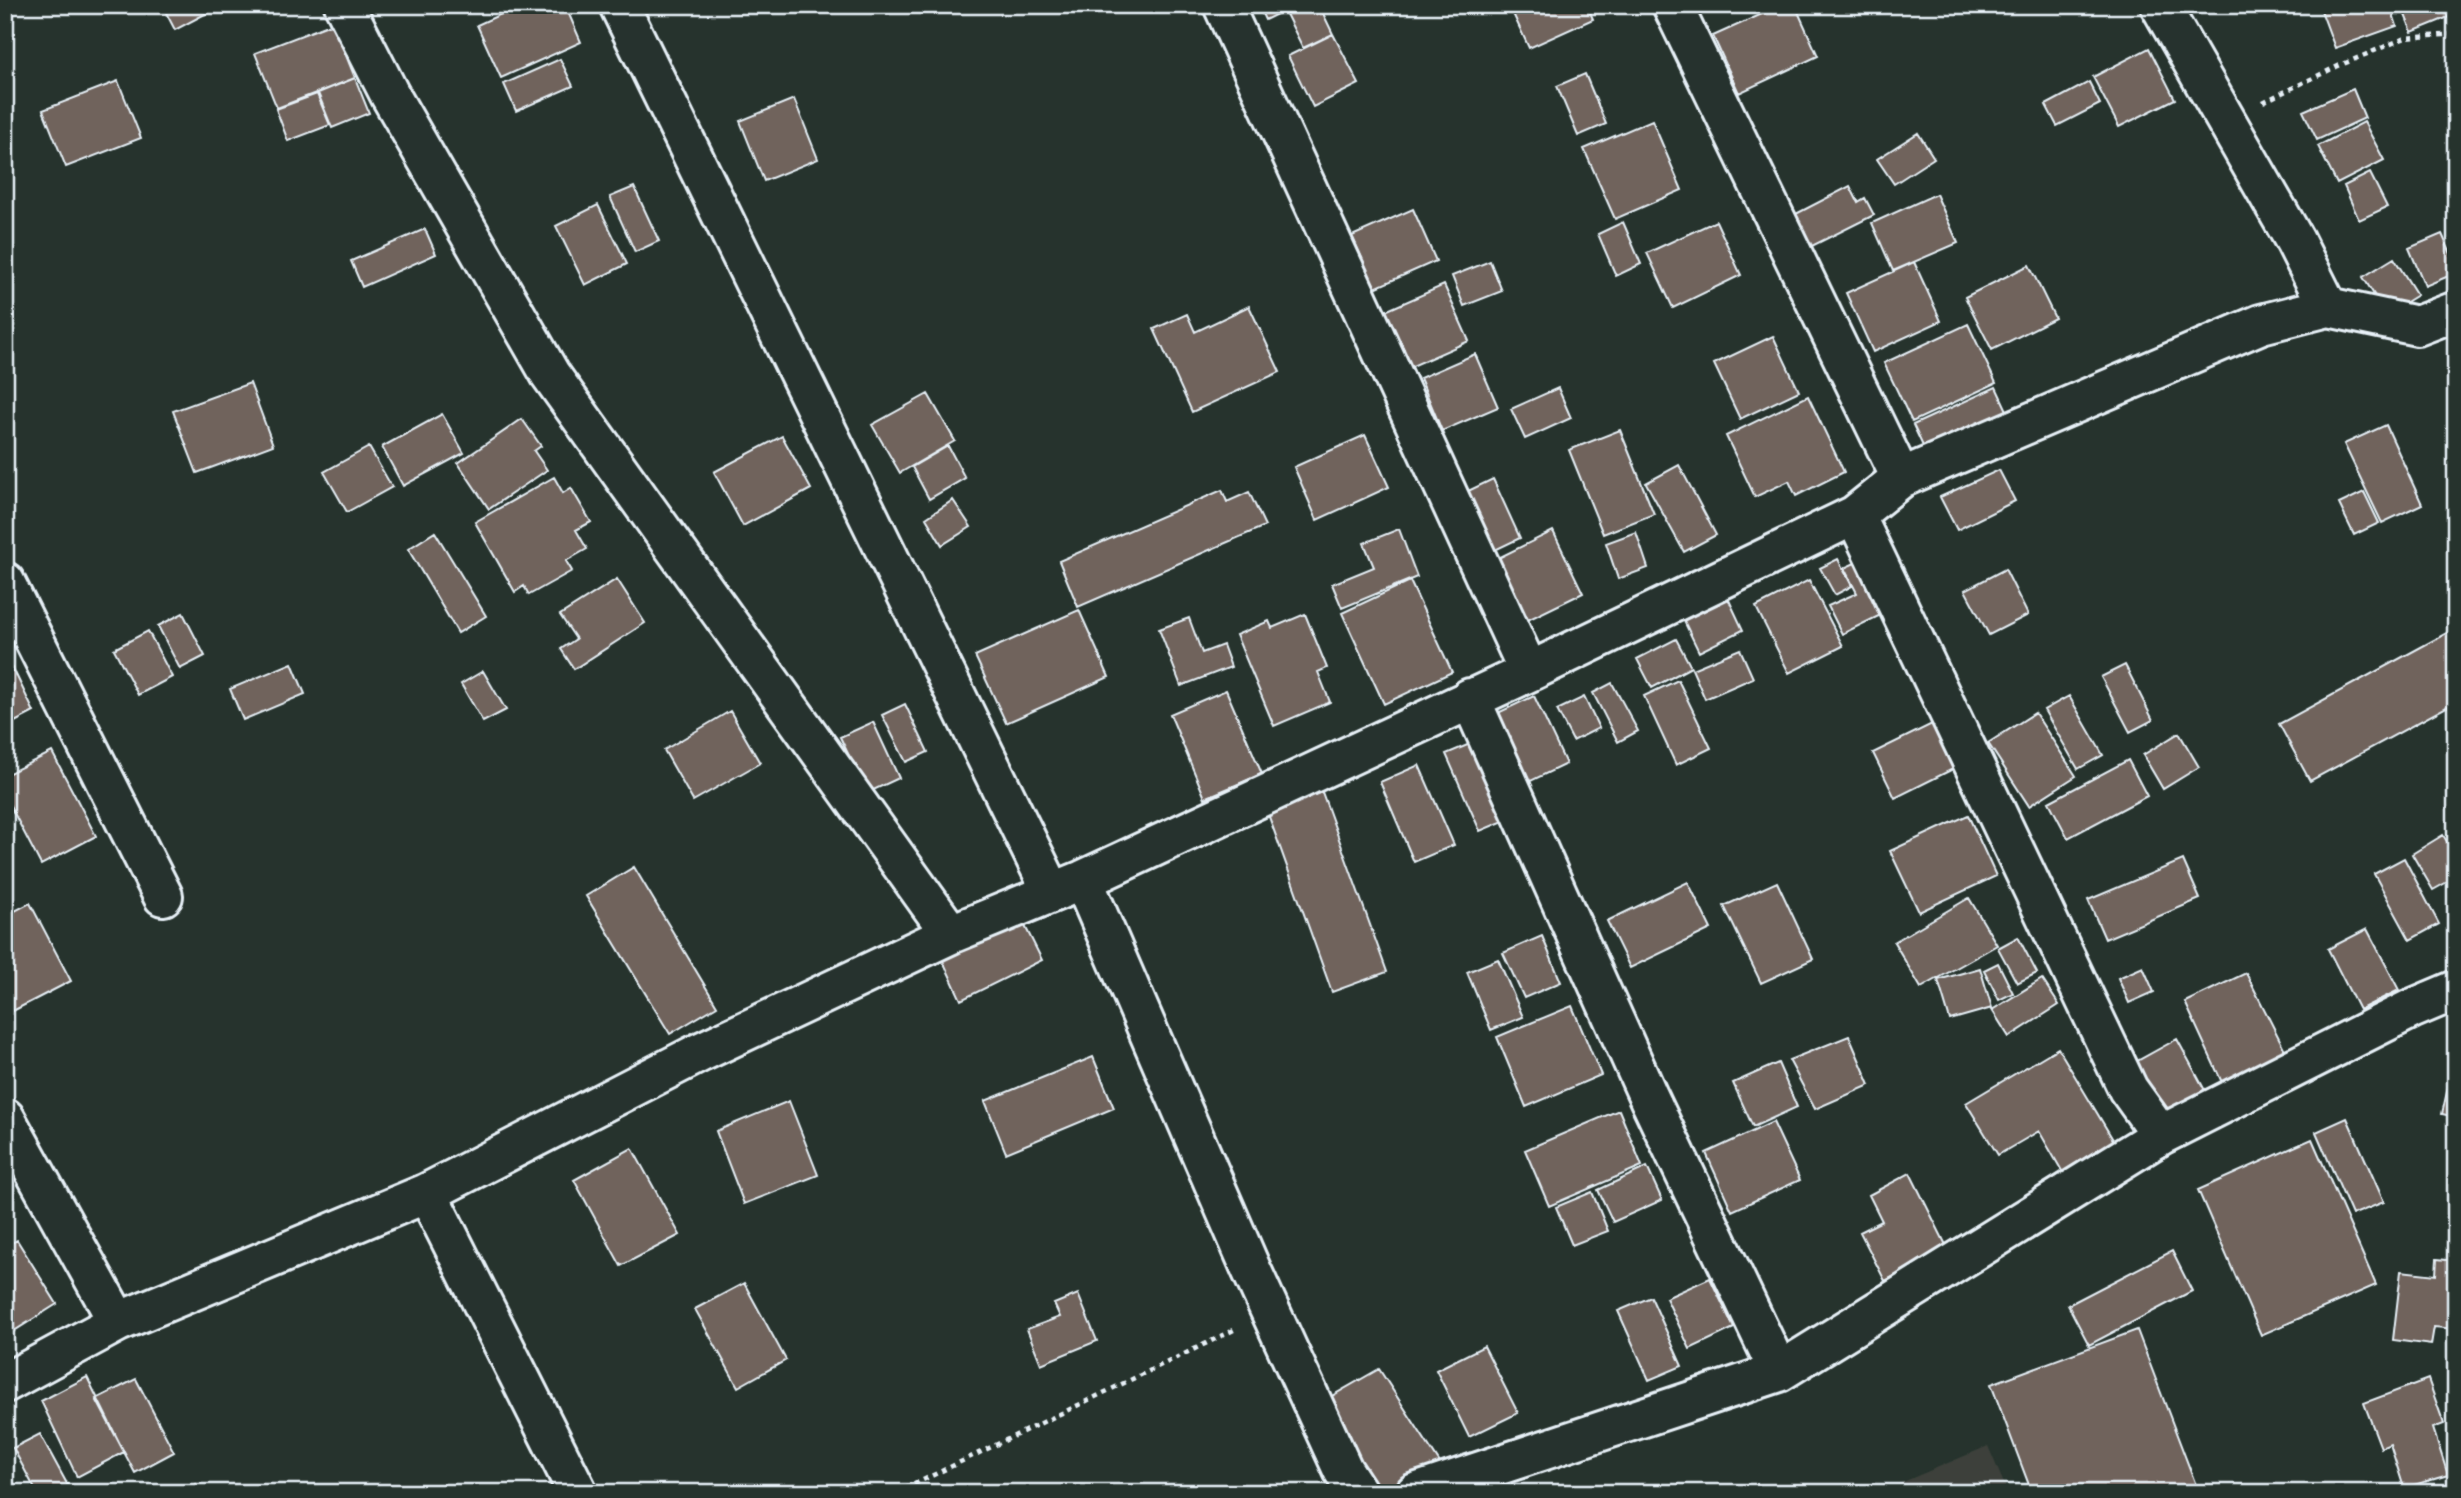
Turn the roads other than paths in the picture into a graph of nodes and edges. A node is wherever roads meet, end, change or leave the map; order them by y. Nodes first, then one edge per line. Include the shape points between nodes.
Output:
1 (344, 5) edge
2 (619, 5) edge
3 (1223, 5) edge
4 (1672, 5) edge
5 (2160, 5) edge
6 (2328, 307) junction
7 (2456, 311) edge
8 (1901, 478) junction
9 (1855, 515) junction
10 (5, 582) edge
11 (1529, 672) junction
12 (1471, 698) junction
13 (1067, 886) junction
14 (163, 896) dead end
15 (951, 934) junction
16 (2456, 990) edge
17 (5, 1118) edge
18 (2161, 1135) junction
19 (427, 1194) junction
20 (118, 1322) junction
21 (1779, 1372) junction
22 (5, 1383) edge
23 (578, 1493) edge
24 (1358, 1493) edge
25 (1415, 1493) edge

1 - 15 street via 390,95 550,374
2 - 13 street
3 - 11 street
4 - 8 street
5 - 6 street
6 - 7 street via 2417,326
6 - 8 street via 2261,324
8 - 9 street
9 - 11 street
9 - 18 street via 2127,1089
10 - 14 street
11 - 12 street
12 - 13 street
12 - 21 street via 1649,1098
13 - 15 street
13 - 24 street via 1343,1470
15 - 19 street via 701,1052
16 - 18 street
17 - 20 street
18 - 21 street
19 - 20 street
19 - 23 street
20 - 22 street
21 - 25 street

